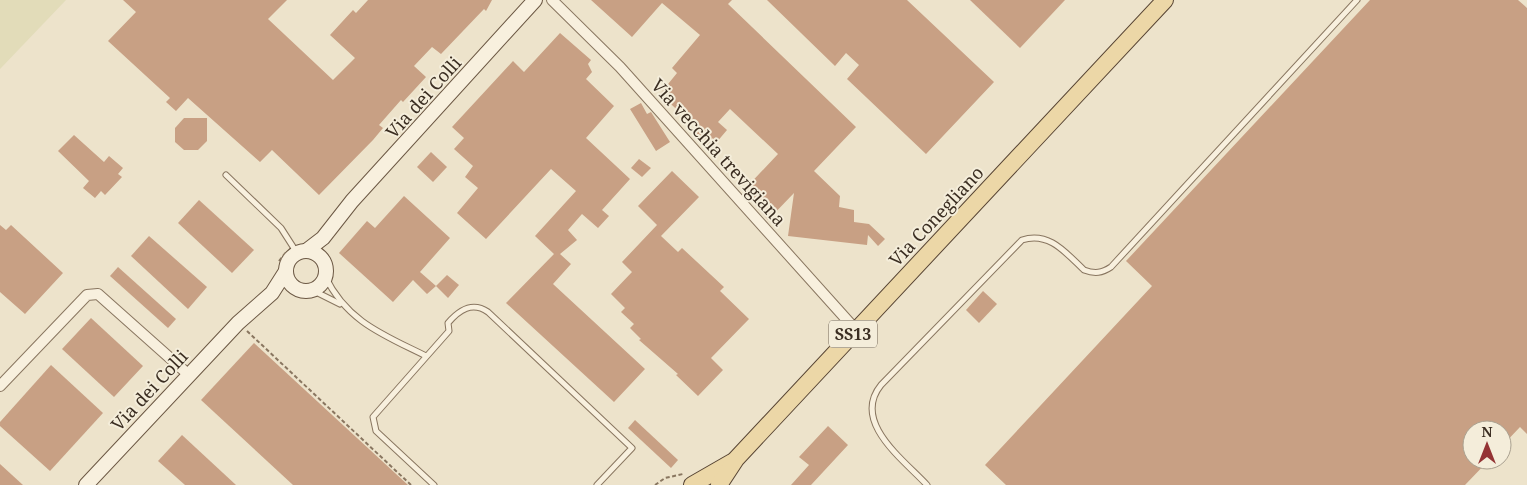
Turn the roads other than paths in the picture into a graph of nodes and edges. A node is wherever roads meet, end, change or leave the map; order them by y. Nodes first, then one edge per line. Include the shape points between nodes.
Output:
1 (535, 0) edge
2 (552, 0) edge
3 (1165, 0) edge
4 (1357, 0) edge
5 (226, 175) dead end
6 (338, 219) junction
7 (297, 252) junction
8 (324, 269) junction
9 (286, 271) junction
10 (305, 290) junction
11 (263, 302) junction
12 (342, 305) junction
13 (856, 330) junction
14 (426, 356) junction
15 (189, 375) junction
16 (0, 386) edge
17 (736, 460) junction
18 (86, 485) edge
19 (434, 485) edge
20 (597, 485) edge
21 (692, 485) edge
22 (719, 485) edge
23 (927, 485) edge

1 - 6 street, Via dei Colli
2 - 13 street, Via vecchia trevigiana via 620,67
3 - 13 main road, Via Conegliano / SS13
4 - 23 lane via 1111,267 1090,273 1055,243 1038,237 1022,240 881,385 871,405 875,427
5 - 7 lane via 281,228
6 - 7 street, Via dei Colli via 315,245
6 - 8 street, Via dei Colli via 328,240
7 - 8 street via 316,254
7 - 9 street, Via dei Colli
8 - 10 street via 318,287
8 - 12 lane
9 - 10 street via 289,282
9 - 11 street, Via dei Colli
10 - 11 street, Via dei Colli via 281,294
10 - 12 lane
11 - 15 street, Via dei Colli via 238,323
12 - 14 lane via 369,326
13 - 17 main road, Via Conegliano / SS13
14 - 19 lane via 375,412 372,422 376,431
14 - 20 lane via 450,331 448,323 460,310 471,307 487,311 632,448
15 - 16 street via 98,294 88,295
15 - 18 street, Via dei Colli
17 - 21 main road, Via Conegliano / SS13
17 - 22 main road, Via Conegliano / SS13

